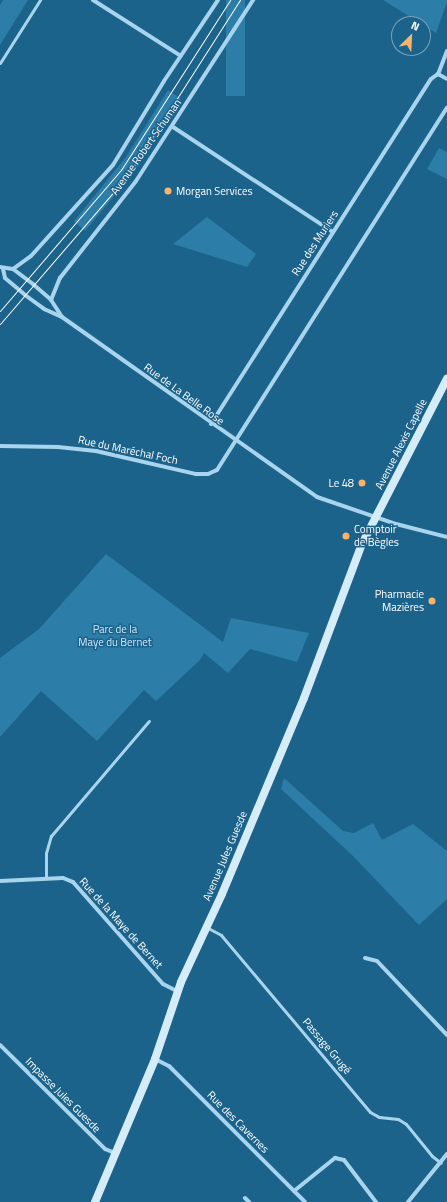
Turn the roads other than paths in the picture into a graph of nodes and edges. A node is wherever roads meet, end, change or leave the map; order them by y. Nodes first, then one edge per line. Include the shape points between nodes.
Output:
1 (40, 0) edge
2 (93, 0) edge
3 (218, 0) edge
4 (253, 0) edge
5 (447, 51) edge
6 (181, 56) junction
7 (0, 63) edge
8 (438, 74) junction
9 (447, 79) edge
10 (447, 108) edge
11 (173, 126) junction
12 (333, 232) junction
13 (2, 268) edge
14 (14, 269) junction
15 (51, 300) junction
16 (62, 317) junction
17 (447, 379) edge
18 (211, 424) junction
19 (236, 442) junction
20 (0, 446) edge
21 (375, 518) junction
22 (447, 537) edge
23 (149, 721) dead end
24 (46, 878) junction
25 (0, 881) edge
26 (206, 928) junction
27 (365, 958) dead end
28 (177, 991) junction
29 (447, 1036) edge
30 (0, 1045) edge
31 (155, 1059) junction
32 (116, 1153) junction
33 (447, 1154) edge
34 (441, 1163) junction
35 (294, 1191) junction
36 (244, 1198) dead end
37 (95, 1202) edge
38 (249, 1202) edge
39 (305, 1202) edge
40 (376, 1202) edge
41 (408, 1202) edge

1 - 7 lane
2 - 6 street
3 - 6 street, Avenue Robert Schuman
4 - 11 street, Avenue Robert Schuman
5 - 8 street, Rue des Muriers
6 - 14 street, Avenue Robert Schuman via 113,165 31,256
8 - 9 street
8 - 12 street, Rue des Muriers via 431,79
10 - 19 street
11 - 12 street
11 - 15 street, Avenue Robert Schuman via 136,181 60,278
12 - 18 street, Rue des Muriers
13 - 14 street, Rue de La Belle Rose
13 - 16 street, Rue de La Belle Rose via 11,286 44,309
14 - 15 street, Rue de La Belle Rose
15 - 16 street, Rue de La Belle Rose
16 - 18 street, Rue de La Belle Rose
17 - 21 street, Avenue Alexis Capelle
18 - 19 street, Rue de La Belle Rose
19 - 20 street, Rue du Maréchal Foch via 217,470 208,474 196,474 96,451 58,446
19 - 21 street, Rue de La Belle Rose via 326,502
21 - 22 street
21 - 26 street, Avenue Jules Guesde via 361,546 304,698
23 - 24 lane via 51,836 46,853
24 - 25 street, Rue de la Maye de Bernet
24 - 28 street, Rue de la Maye de Bernet via 63,878 73,882 163,984
26 - 28 street, Avenue Jules Guesde
26 - 34 lane, Passage Grugé via 221,935 370,1112 379,1117 398,1119 406,1124 432,1156
27 - 29 street via 377,961
28 - 31 street, Avenue Jules Guesde
30 - 32 street, Impasse Jules Guesde via 105,1149
31 - 32 street, Avenue Jules Guesde
31 - 35 street, Rue des Cavernes via 169,1066
32 - 37 street, Avenue Jules Guesde
33 - 34 street
34 - 41 street
35 - 39 street, Rue des Cavernes
35 - 40 street via 335,1158 344,1160
36 - 38 street

